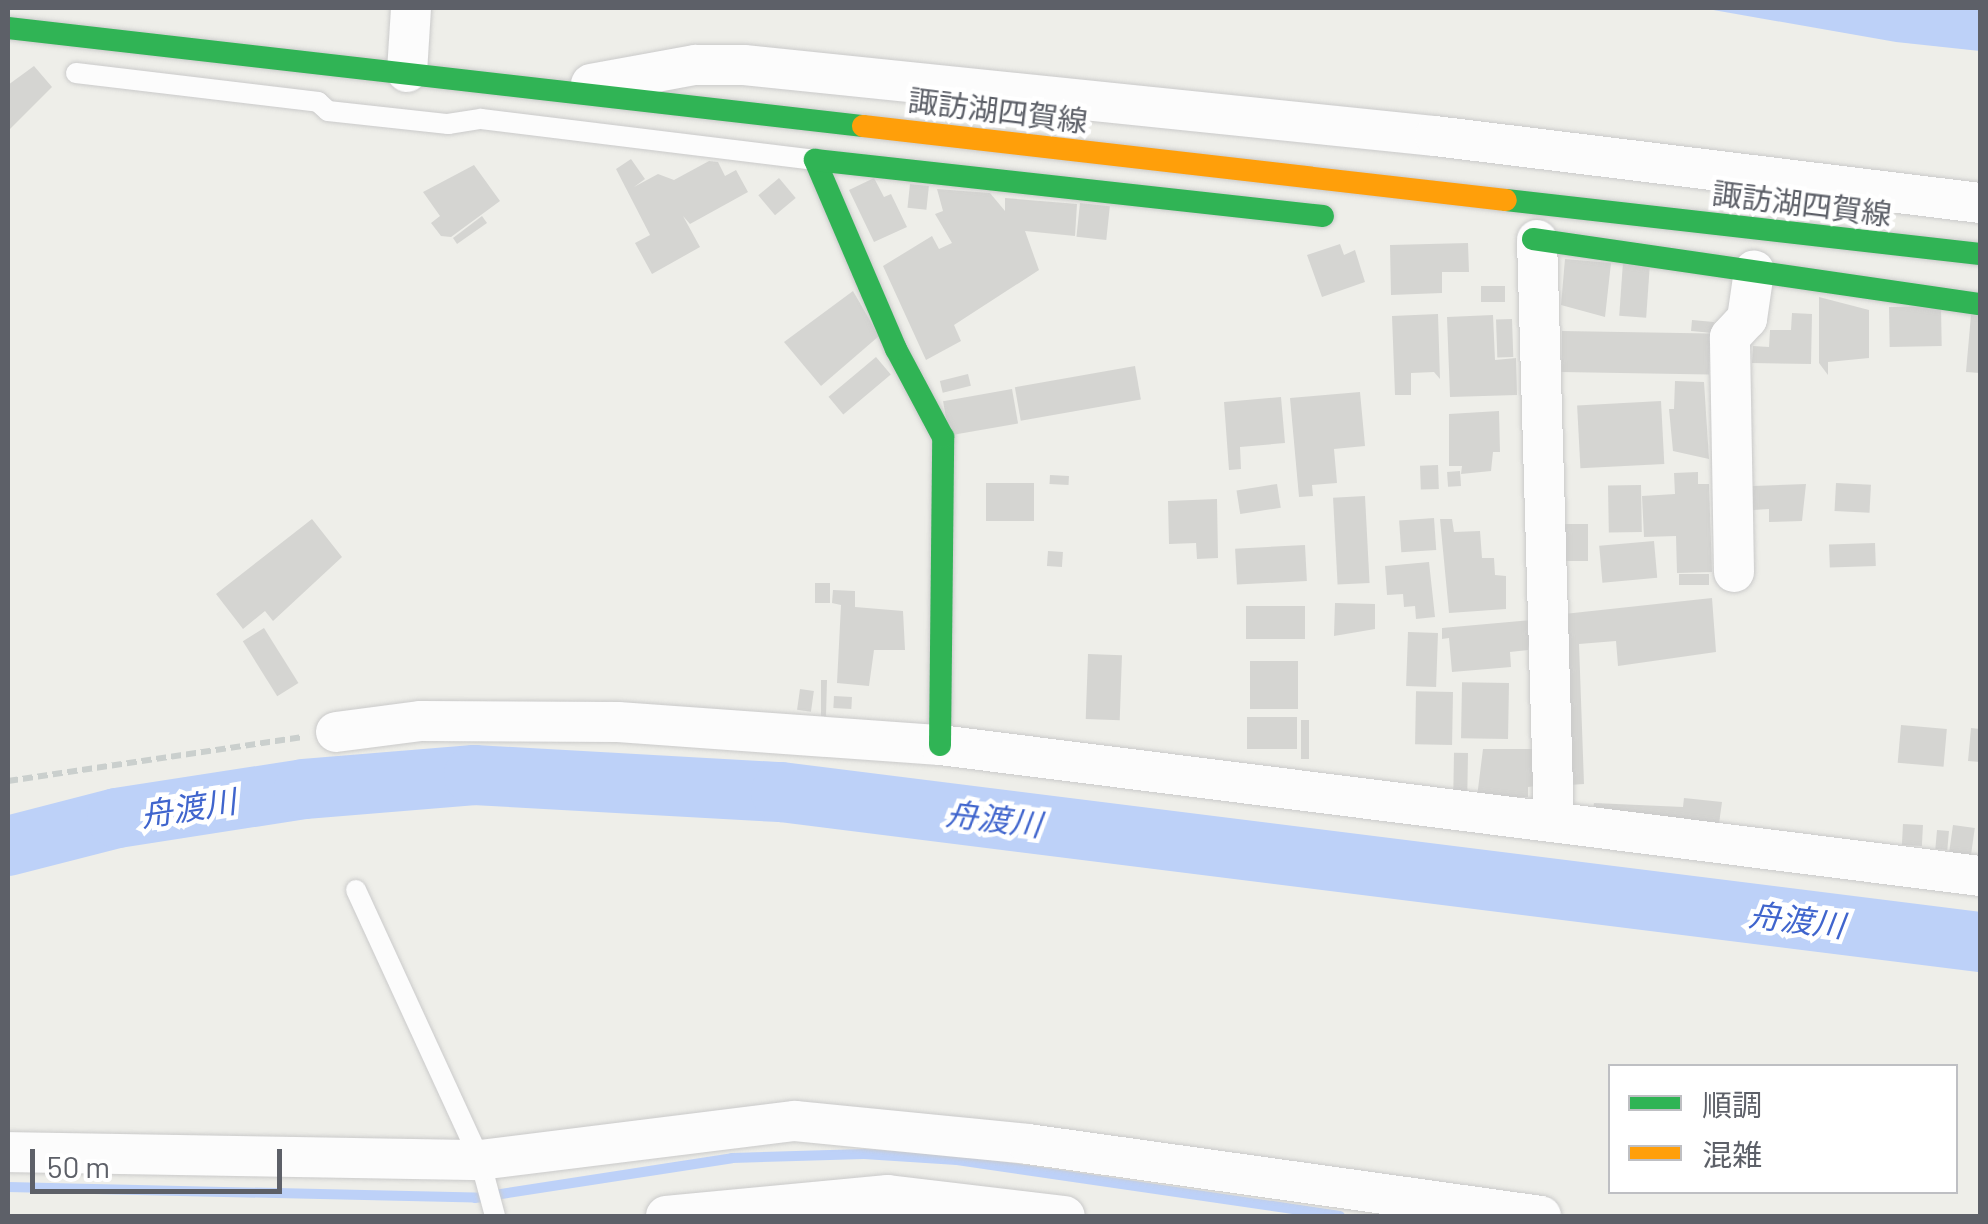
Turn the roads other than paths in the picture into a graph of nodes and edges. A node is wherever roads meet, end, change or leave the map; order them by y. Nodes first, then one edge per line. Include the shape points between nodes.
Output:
1 (412, 8) edge
2 (8, 28) edge
3 (406, 61) junction
4 (76, 73) dead end
5 (568, 90) junction
6 (815, 160) junction
7 (1980, 203) edge
8 (1342, 218) dead end
9 (1518, 237) joint
10 (1980, 254) edge
11 (1754, 270) junction
12 (1980, 304) edge
13 (1734, 572) dead end
14 (336, 732) road end
15 (940, 746) junction
16 (1554, 822) junction
17 (1980, 876) edge
18 (356, 890) dead end
19 (8, 1152) edge
20 (480, 1160) junction
21 (495, 1216) edge
22 (666, 1216) edge
23 (1065, 1216) edge
24 (1541, 1216) edge

1 - 3 street
2 - 3 main road, 諏訪湖四賀線
3 - 5 main road, 諏訪湖四賀線
4 - 6 lane via 318,102 328,111 448,124 481,119
5 - 7 street via 695,66 763,67 1435,136
5 - 10 main road, 諏訪湖四賀線
6 - 8 main road
6 - 15 main road via 896,349 943,437
9 - 11 main road
9 - 16 street
11 - 12 main road
11 - 13 street via 1747,320 1730,338
14 - 15 street via 421,721 618,722
15 - 16 street
16 - 17 street
18 - 20 lane
19 - 20 street
20 - 21 lane
20 - 24 street via 796,1120 1028,1144
22 - 23 street via 888,1195

